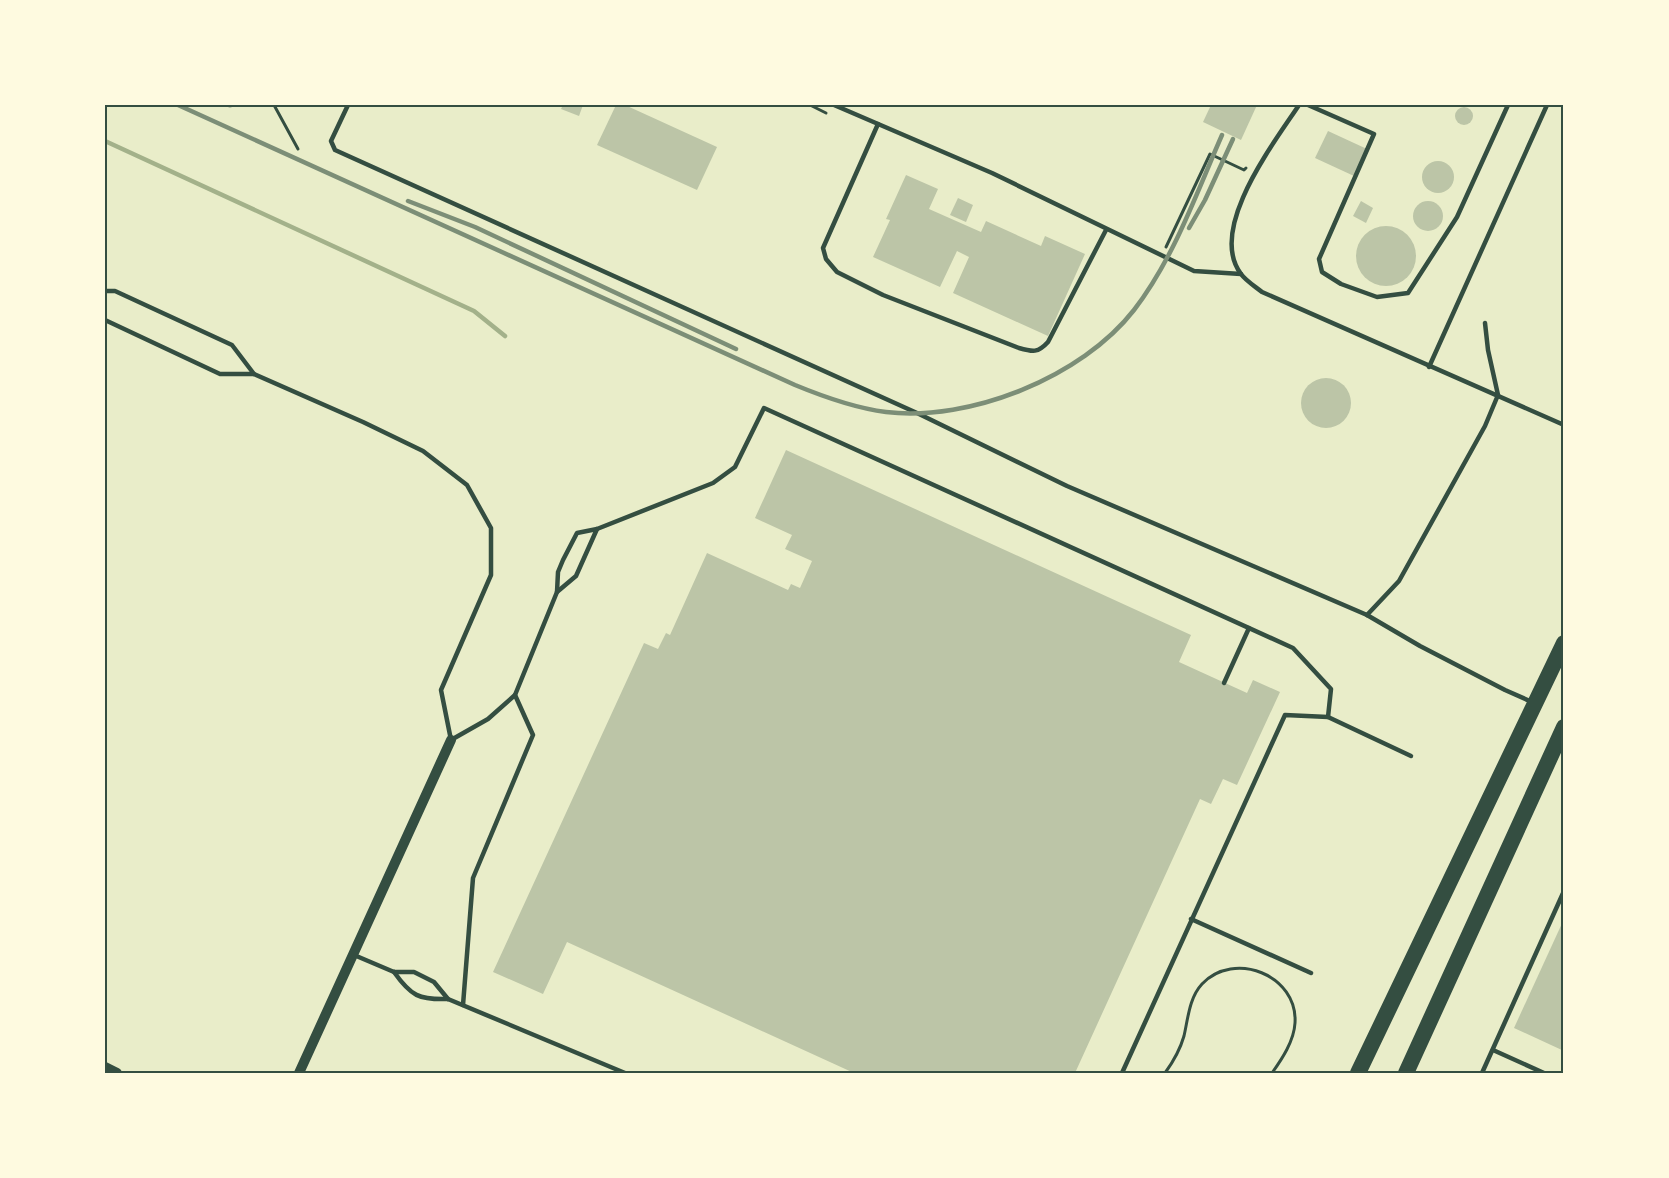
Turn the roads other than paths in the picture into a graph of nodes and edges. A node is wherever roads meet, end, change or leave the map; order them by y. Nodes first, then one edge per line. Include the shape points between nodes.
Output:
1 (348, 105) edge
2 (834, 105) edge
3 (1299, 105) edge
4 (1308, 105) edge
5 (1508, 105) edge
6 (1547, 105) edge
7 (878, 124) junction
8 (1106, 230) junction
9 (1241, 274) junction
10 (105, 291) edge
11 (105, 320) edge
12 (1485, 323) dead end
13 (1429, 367) junction
14 (254, 374) junction
15 (1498, 395) junction
16 (1564, 425) edge
17 (597, 529) junction
18 (557, 591) junction
19 (1367, 615) junction
20 (1249, 628) junction
21 (1564, 643) edge
22 (1224, 683) dead end
23 (515, 695) junction
24 (1536, 704) junction
25 (1328, 717) junction
26 (1564, 727) edge
27 (451, 740) junction
28 (1411, 756) dead end
29 (1564, 891) edge
30 (1191, 919) junction
31 (353, 955) junction
32 (394, 972) junction
33 (1311, 974) dead end
34 (448, 999) junction
35 (463, 1005) junction
36 (1492, 1050) junction
37 (105, 1067) edge
38 (117, 1073) edge
39 (299, 1073) edge
40 (625, 1073) edge
41 (1122, 1073) edge
42 (1358, 1073) edge
43 (1406, 1073) edge
44 (1482, 1073) edge
45 (1544, 1073) edge

1 - 19 lane via 331,141 335,150 917,412 1067,486
2 - 7 lane
3 - 9 lane via 1247,187 1237,212 1231,233
4 - 5 lane via 1374,134 1319,259 1322,272 1341,284 1377,297 1408,292 1457,217
6 - 13 lane
7 - 8 lane via 992,173
7 - 8 lane via 823,248 837,272 883,295 1034,353 1048,342
8 - 9 lane via 1194,271
9 - 13 lane via 1262,292
10 - 14 lane via 115,291 232,345
11 - 14 lane via 220,374
12 - 15 lane
13 - 15 lane
14 - 27 lane via 423,451 467,485 492,528 491,575 441,690
15 - 16 lane
15 - 19 lane via 1485,426 1399,581
17 - 18 lane via 576,576
17 - 18 lane via 577,532 558,572
17 - 20 lane via 713,483 735,467 764,408
18 - 23 lane
19 - 24 lane
20 - 22 lane
20 - 25 lane via 1293,648 1331,689
21 - 24 highway
23 - 27 lane via 488,718
23 - 35 lane via 533,735 473,878
24 - 42 highway
25 - 28 lane
25 - 30 lane via 1285,715
26 - 43 highway
27 - 31 street
29 - 36 lane
30 - 33 lane
30 - 41 lane
31 - 32 lane
31 - 39 street
32 - 34 lane via 414,972 434,982
32 - 34 lane via 406,990 428,1000
34 - 35 lane
35 - 40 lane
36 - 44 lane
36 - 45 lane
37 - 38 street

